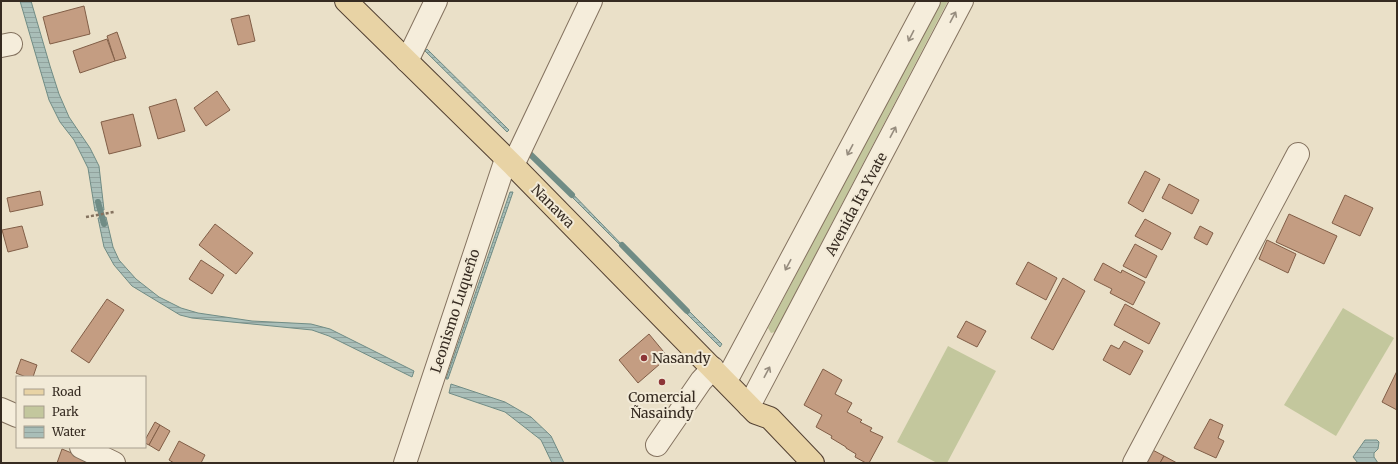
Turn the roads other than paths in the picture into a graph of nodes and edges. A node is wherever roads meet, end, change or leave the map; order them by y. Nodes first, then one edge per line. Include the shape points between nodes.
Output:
1 (346, 1) edge
2 (436, 1) edge
3 (591, 1) edge
4 (928, 1) edge
5 (962, 1) edge
6 (898, 60) junction
7 (407, 61) junction
8 (923, 75) junction
9 (1298, 154) dead end
10 (509, 162) junction
11 (720, 375) junction
12 (1, 409) edge
13 (753, 410) junction
14 (16, 416) edge
15 (656, 445) dead end
16 (83, 448) edge
17 (114, 463) edge
18 (405, 463) edge
19 (794, 463) edge
20 (813, 463) edge
21 (1134, 463) edge

1 - 7 main road, Nanawa
2 - 7 street
3 - 10 street, Leonismo Luqueño
4 -> 6 street
8 -> 5 street, Avenida Ita Yvate
6 - 8 street
6 -> 11 street
7 - 10 main road, Nanawa
13 -> 8 street, Avenida Ita Yvate
9 - 21 street
10 - 11 main road, Nanawa
10 - 18 street, Leonismo Luqueño
11 - 13 main road, Nanawa
11 - 15 street via 701,381
12 - 14 street
13 - 19 main road, Nanawa via 761,429
13 - 20 main road, Nanawa via 770,418
16 - 17 street

